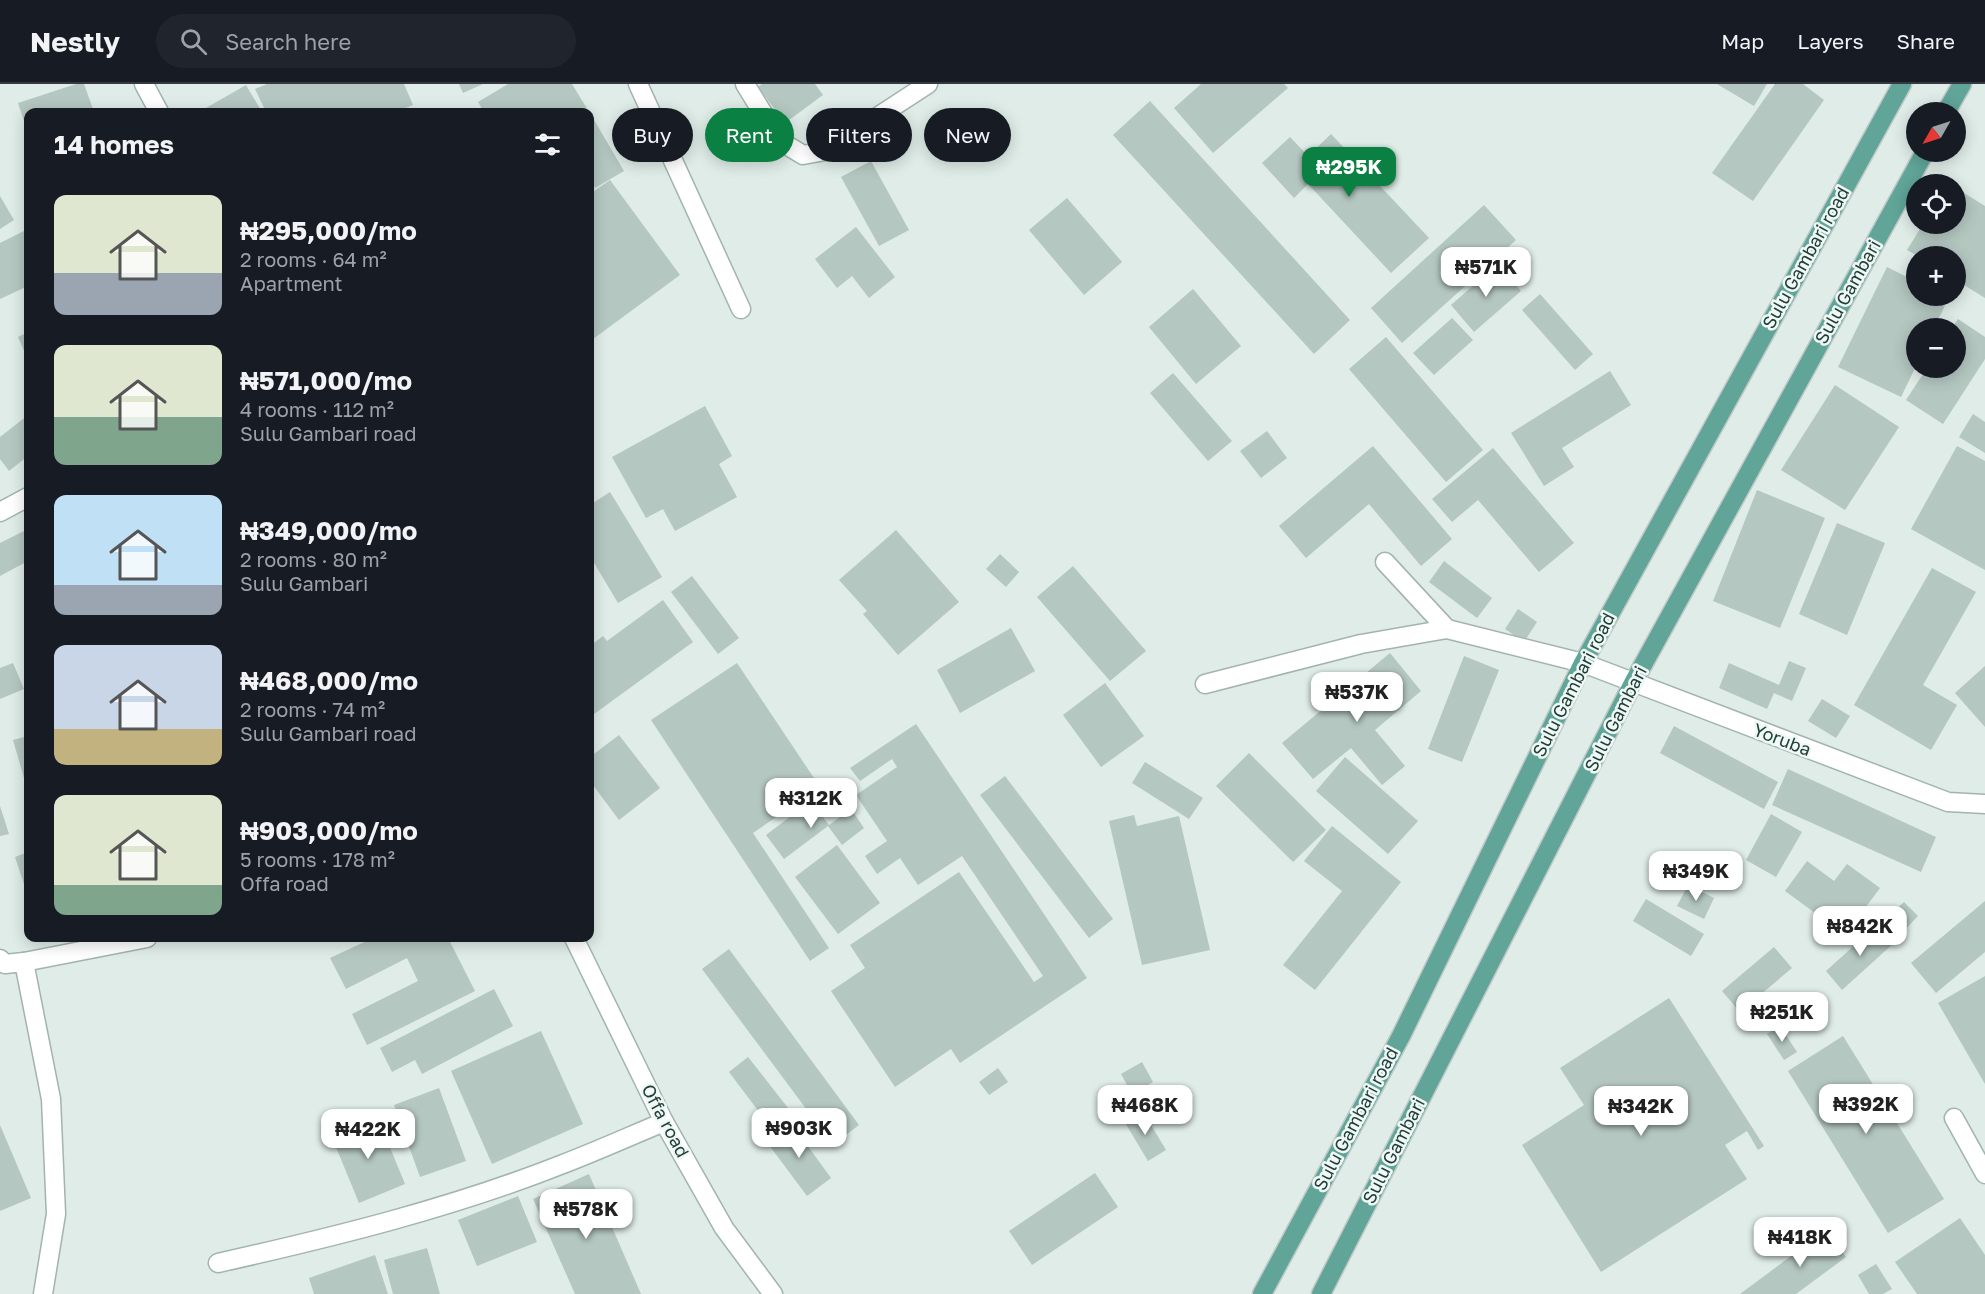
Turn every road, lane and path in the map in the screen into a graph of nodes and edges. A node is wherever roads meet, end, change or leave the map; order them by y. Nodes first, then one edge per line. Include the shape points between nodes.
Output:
1 (144, 84) edge
2 (638, 84) edge
3 (745, 84) edge
4 (928, 84) edge
5 (1902, 84) edge
6 (1962, 84) edge
7 (1952, 102) edge
8 (157, 108) edge
9 (1920, 162) edge
10 (741, 309) dead end
11 (24, 499) edge
12 (0, 512) edge
13 (1385, 562) dead end
14 (1447, 629) junction
15 (1583, 663) junction
16 (1205, 684) dead end
17 (1633, 684) junction
18 (1985, 804) edge
19 (126, 942) edge
20 (576, 942) edge
21 (0, 959) edge
22 (24, 962) junction
23 (1954, 1118) dead end
24 (664, 1122) junction
25 (1985, 1174) edge
26 (218, 1263) dead end
27 (43, 1294) edge
28 (773, 1294) edge
29 (1262, 1294) edge
30 (1321, 1294) edge

1 - 8 street
2 - 10 street
3 - 4 street via 780,141 803,155 825,151
5 - 15 main road, Sulu Gambari road
6 - 7 main road
9 - 17 main road, Sulu Gambari
11 - 12 street
13 - 14 street
14 - 15 street, Yoruba
14 - 16 street via 1361,644
15 - 17 street, Yoruba
15 - 29 main road, Sulu Gambari road via 1401,1036
17 - 18 street, Yoruba via 1948,802
17 - 30 main road, Sulu Gambari
19 - 22 street
20 - 24 street, Offa road
21 - 22 street via 5,964
22 - 27 street via 51,1099 56,1214
23 - 25 street
24 - 26 street via 562,1165 426,1211
24 - 28 street, Offa road via 724,1228

